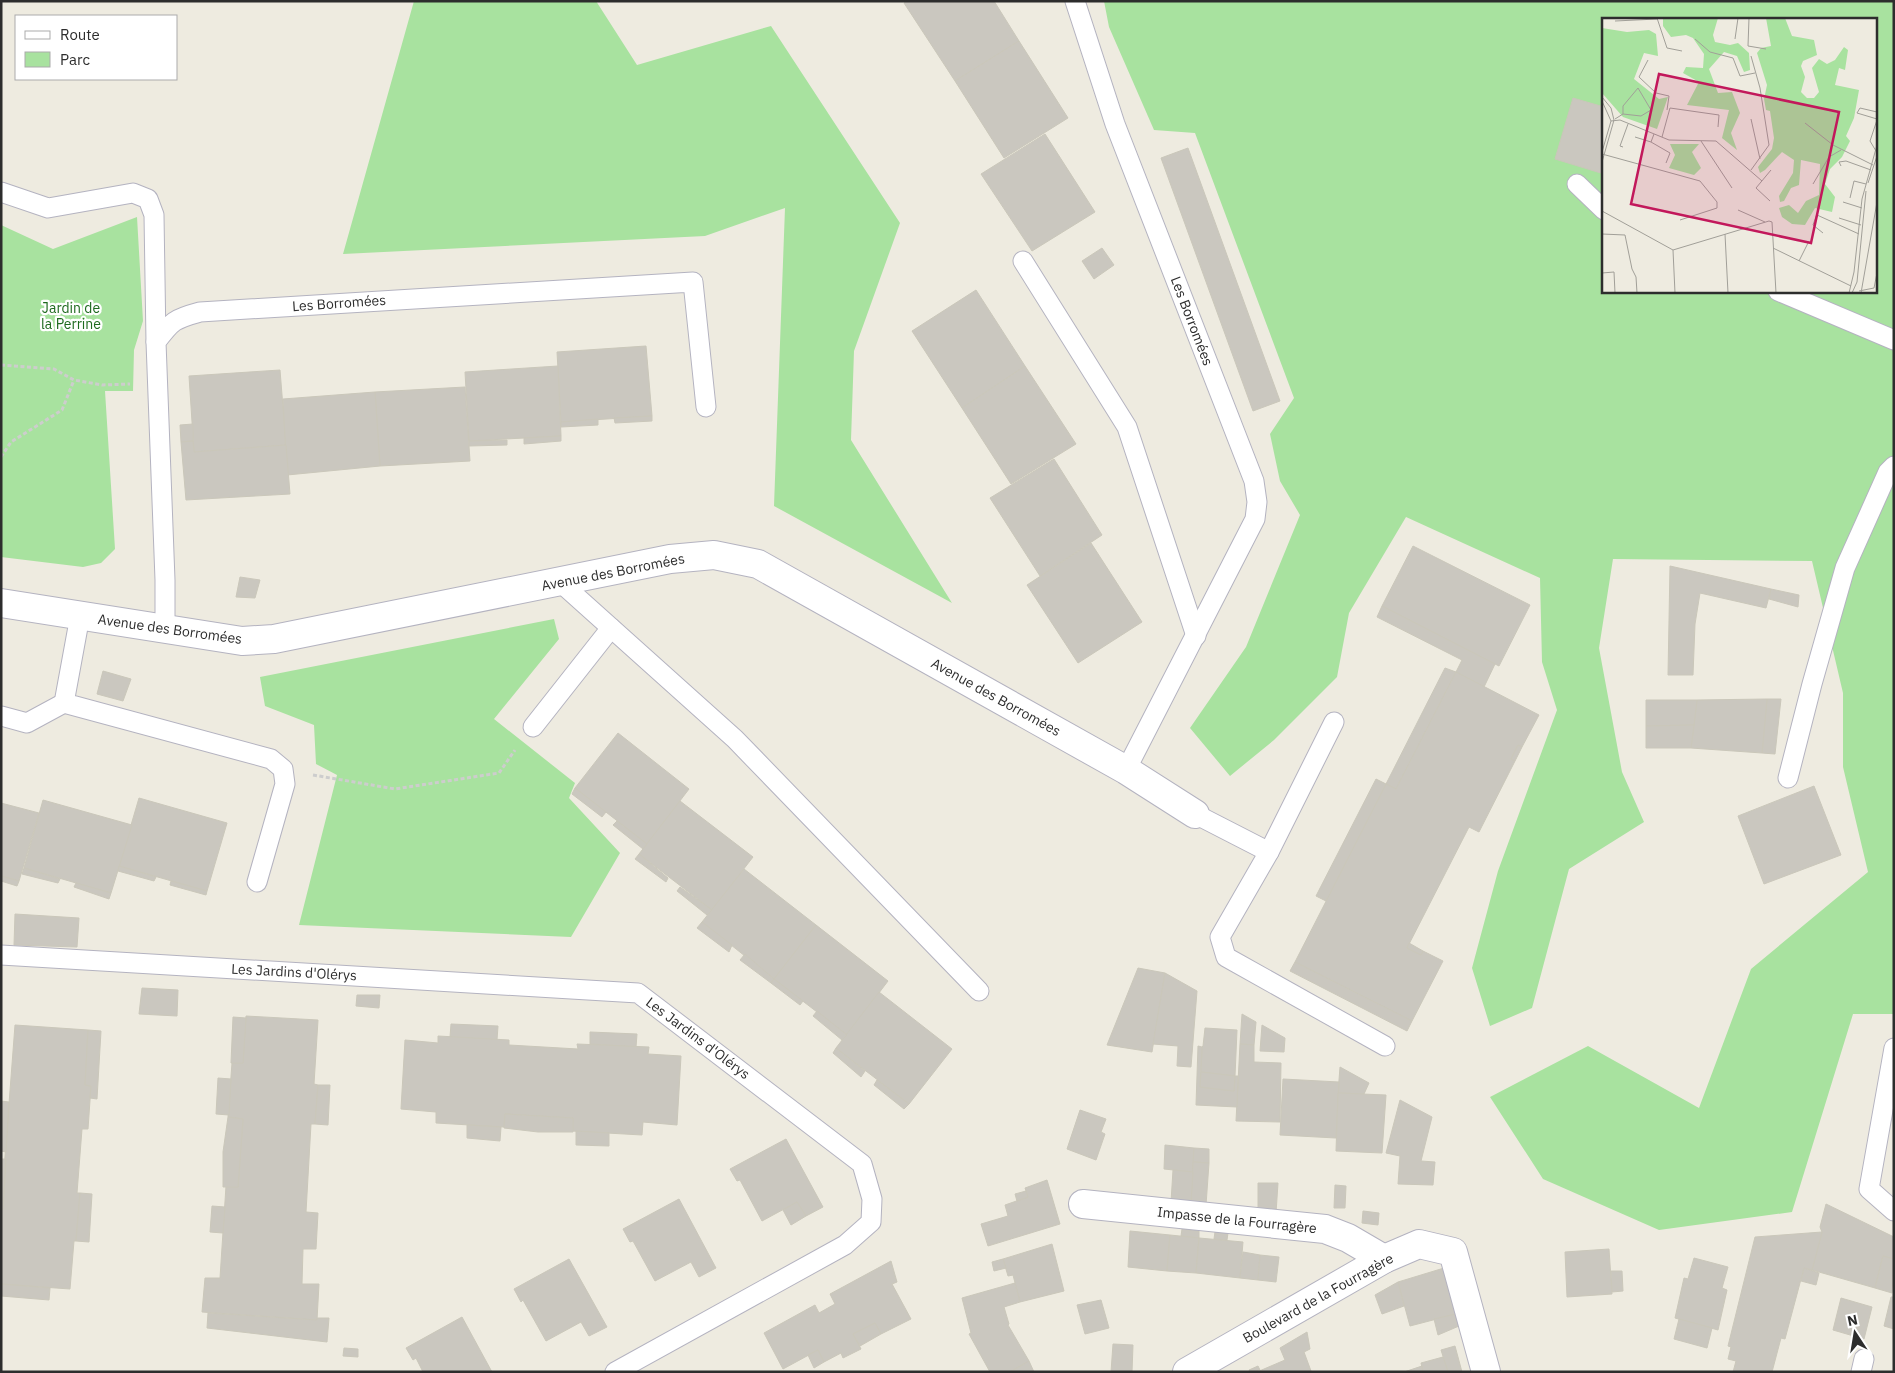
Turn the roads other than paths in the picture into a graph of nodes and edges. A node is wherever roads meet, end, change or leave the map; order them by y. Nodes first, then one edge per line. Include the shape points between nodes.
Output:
1 (1075, 1) edge
2 (1577, 184) dead end
3 (1, 192) edge
4 (1602, 208) edge
5 (1023, 261) dead end
6 (1780, 292) edge
7 (1894, 340) edge
8 (156, 342) junction
9 (706, 407) dead end
10 (1894, 466) edge
11 (560, 582) junction
12 (1, 603) edge
13 (80, 616) junction
14 (164, 628) junction
15 (611, 628) junction
16 (1196, 636) junction
17 (64, 703) junction
18 (1, 716) edge
19 (1334, 722) dead end
20 (533, 727) road end
21 (1126, 770) junction
22 (1788, 778) dead end
23 (1195, 814) joint
24 (1269, 852) junction
25 (257, 882) dead end
26 (1, 955) edge
27 (979, 991) dead end
28 (1385, 1046) dead end
29 (1894, 1048) edge
30 (1891, 1086) edge
31 (1083, 1204) dead end
32 (1894, 1211) edge
33 (1384, 1259) junction
34 (615, 1372) edge
35 (1187, 1372) edge
36 (1486, 1372) edge

1 - 16 lane, Les Borromées via 1115,124 1254,481 1255,519
2 - 4 lane
3 - 8 lane via 48,208 133,193 148,199 154,215
5 - 16 lane via 1127,427
6 - 7 lane
8 - 9 lane, Les Borromées via 169,325 200,312 692,282
8 - 14 lane
10 - 22 lane via 1888,472 1845,568
11 - 14 street, Avenue des Borromées via 274,639 242,641
11 - 15 lane
11 - 21 street, Avenue des Borromées via 670,558 714,555 758,564
12 - 13 street, Avenue des Borromées
13 - 14 street, Avenue des Borromées
13 - 17 lane
15 - 20 lane
15 - 27 lane via 735,739
16 - 21 lane, Les Borromées
17 - 18 lane via 27,723
17 - 25 lane via 271,759 283,769 285,784
19 - 24 lane
21 - 23 street, Avenue des Borromées
23 - 24 lane
24 - 28 lane via 1220,937 1226,957
26 - 34 lane, Les Jardins d'Olérys via 638,993 862,1164 872,1199 871,1222 845,1245
29 - 30 lane
30 - 32 lane via 1869,1189
31 - 33 street, Impasse de la Fourragère via 1325,1229
33 - 35 street, Boulevard de la Fourragère
33 - 36 street, Boulevard de la Fourragère via 1419,1244 1453,1252

